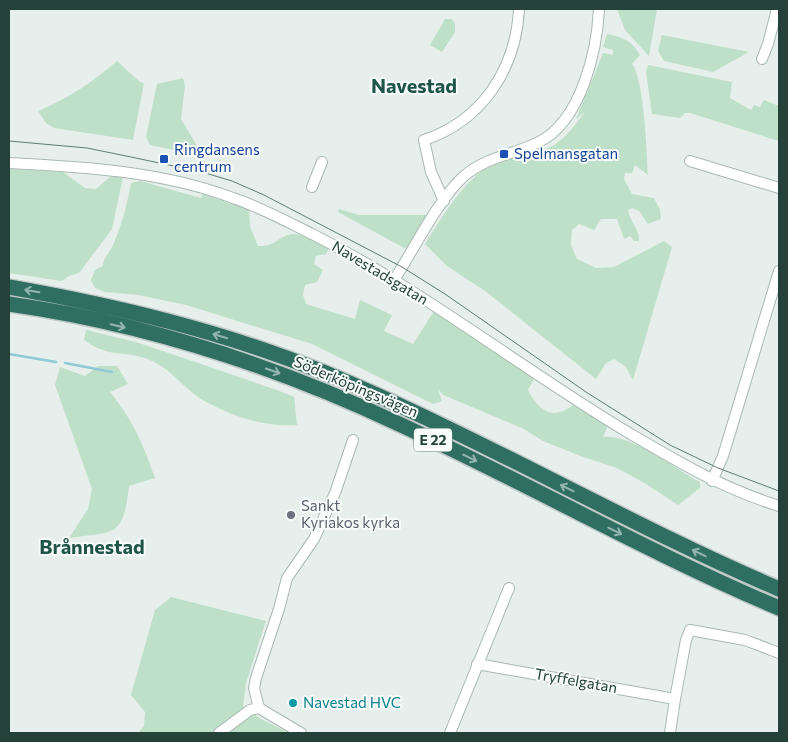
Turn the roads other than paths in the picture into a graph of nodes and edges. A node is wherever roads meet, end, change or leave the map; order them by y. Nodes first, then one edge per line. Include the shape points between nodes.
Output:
1 (519, 9) edge
2 (599, 9) edge
3 (777, 9) edge
4 (762, 59) dead end
5 (690, 161) dead end
6 (322, 162) dead end
7 (9, 163) edge
8 (312, 187) dead end
9 (779, 188) edge
10 (444, 200) junction
11 (779, 271) edge
12 (394, 280) junction
13 (9, 287) edge
14 (9, 304) edge
15 (353, 440) dead end
16 (712, 481) junction
17 (779, 506) edge
18 (724, 566) junction
19 (779, 580) edge
20 (508, 588) dead end
21 (779, 589) edge
22 (779, 608) edge
23 (779, 653) edge
24 (477, 664) junction
25 (675, 699) junction
26 (260, 708) junction
27 (219, 733) edge
28 (301, 733) edge
29 (450, 733) edge
30 (670, 733) edge

1 - 10 street via 508,65 485,99 453,127 424,140 431,172
2 - 10 street via 592,60 581,90 560,125 538,143 477,166
3 - 4 street
5 - 9 street
6 - 8 street
7 - 12 street, Navestadsgatan via 121,171 211,190 296,226
10 - 12 street
11 - 16 street via 723,456
12 - 16 street, Navestadsgatan via 565,394
18 -> 13 highway, Söderköpingsvägen / E 22 via 405,408 313,368 183,324 73,298
14 -> 22 highway, Söderköpingsvägen / E 22 via 153,334 282,374 399,424
15 - 26 street via 314,539 286,578 256,678 254,688
16 - 17 street, Navestadsgatan
18 - 19 highway
18 - 21 highway, Söderköpingsvägen / E 22
20 - 24 street
23 - 25 street via 745,640 690,630
24 - 25 street, Tryffelgatan
24 - 29 street
25 - 30 street
26 - 27 street via 250,710
26 - 28 street

